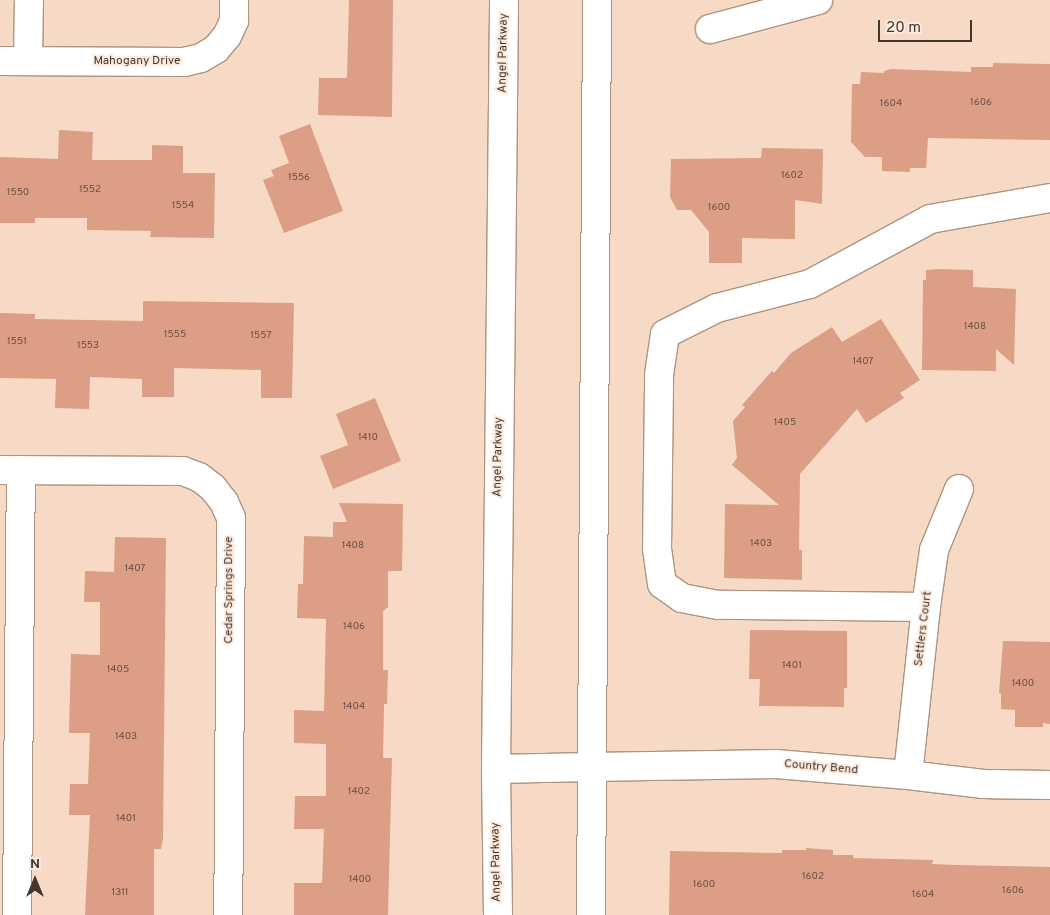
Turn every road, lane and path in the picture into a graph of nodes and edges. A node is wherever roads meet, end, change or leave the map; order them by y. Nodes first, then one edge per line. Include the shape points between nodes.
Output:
1 (29, 0) edge
2 (234, 0) edge
3 (504, 0) edge
4 (597, 0) edge
5 (818, 0) edge
6 (774, 6) edge
7 (710, 29) dead end
8 (0, 62) edge
9 (28, 62) junction
10 (1050, 198) edge
11 (10, 470) edge
12 (959, 489) dead end
13 (926, 607) junction
14 (590, 767) junction
15 (496, 769) junction
16 (908, 775) junction
17 (1050, 785) edge
18 (16, 915) edge
19 (228, 915) edge
20 (498, 915) edge
21 (591, 915) edge

1 - 9 main road
2 - 9 main road, Mahogany Drive via 234,21 227,36 216,50 201,58 184,62
3 - 15 main road, Angel Parkway
4 - 14 main road
5 - 6 main road
6 - 7 main road
8 - 9 main road, Mahogany Drive
10 - 13 main road via 930,219 810,284 717,308 665,334 660,375 657,510 657,549 662,584 682,598 718,605
11 - 18 main road
11 - 19 main road, Cedar Springs Drive via 182,471 199,477 224,502 231,518
12 - 13 main road, Settlers Court via 934,550
13 - 16 main road, Settlers Court
14 - 15 main road, Country Bend
14 - 16 main road, Country Bend via 776,764
14 - 21 main road
15 - 20 main road, Angel Parkway
16 - 17 main road, Country Bend via 983,784

